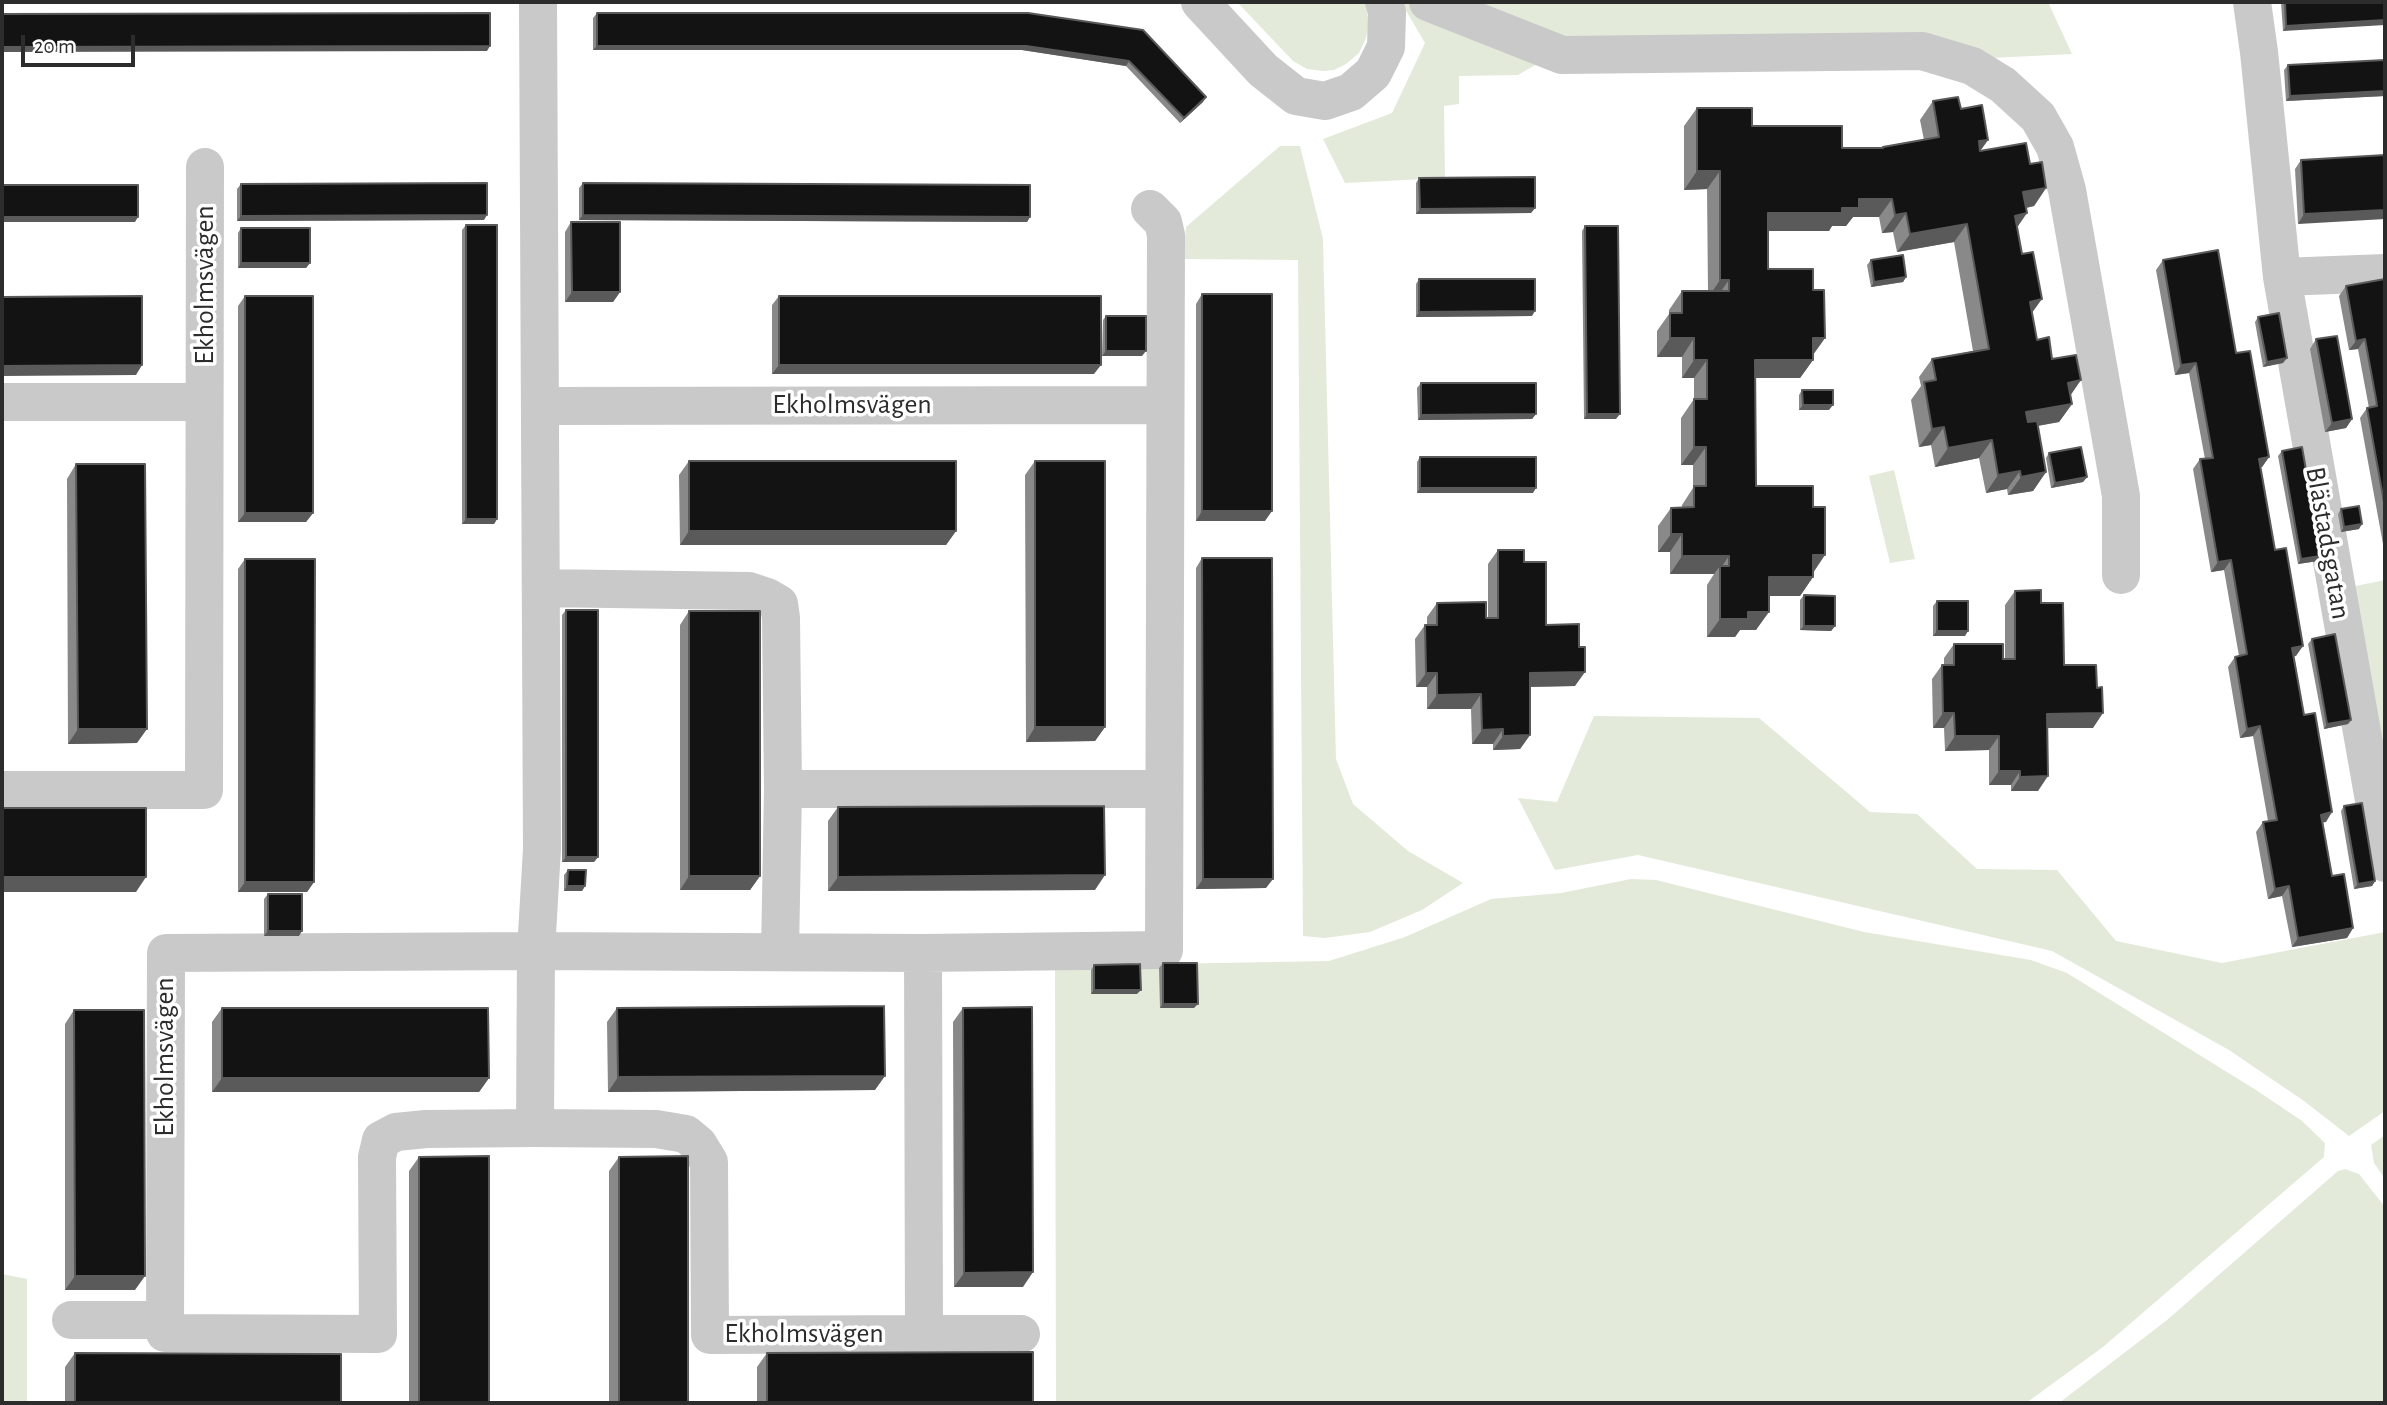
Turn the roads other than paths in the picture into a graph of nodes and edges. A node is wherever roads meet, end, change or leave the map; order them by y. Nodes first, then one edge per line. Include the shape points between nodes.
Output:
1 (538, 2) edge
2 (1200, 2) edge
3 (1384, 2) edge
4 (1428, 2) edge
5 (2252, 2) edge
6 (205, 167) dead end
7 (1150, 209) dead end
8 (2385, 273) edge
9 (2282, 277) junction
10 (2, 402) edge
11 (204, 402) junction
12 (1164, 405) junction
13 (540, 406) junction
14 (2121, 575) dead end
15 (541, 588) junction
16 (783, 789) junction
17 (1163, 789) junction
18 (2, 790) edge
19 (2380, 806) edge
20 (2385, 863) edge
21 (536, 951) junction
22 (780, 952) junction
23 (923, 953) junction
24 (535, 1129) junction
25 (71, 1320) dead end
26 (165, 1320) junction
27 (924, 1334) junction
28 (1021, 1334) dead end

1 - 13 street
2 - 3 street via 1274,79 1296,96 1325,101 1351,92 1373,73 1386,47
4 - 14 street via 1562,55 1922,51 1972,66 2003,85 2038,117 2055,147 2067,190 2121,496
5 - 9 street, Blästadsgatan
6 - 11 street, Ekholmsvägen
7 - 12 street, Ekholmsvägen via 1163,222 1166,235
8 - 9 street
9 - 19 street, Blästadsgatan
10 - 11 street, Ekholmsvägen
11 - 18 street, Ekholmsvägen via 204,790
12 - 13 street, Ekholmsvägen
12 - 17 street, Ekholmsvägen
13 - 15 street
15 - 16 street via 749,591 779,604
15 - 21 street via 542,849
16 - 17 street
16 - 22 street
17 - 23 street, Ekholmsvägen via 1164,950
19 - 20 street, Blästadsgatan
21 - 22 street, Ekholmsvägen
21 - 24 street
21 - 26 street, Ekholmsvägen via 166,953
22 - 23 street, Ekholmsvägen
23 - 27 street, Ekholmsvägen
24 - 26 street, Ekholmsvägen via 426,1129 396,1132 381,1140 377,1157 377,1334 165,1333
24 - 27 street, Ekholmsvägen via 656,1129 686,1134 698,1144 709,1162 710,1335
25 - 26 street
27 - 28 street, Ekholmsvägen

